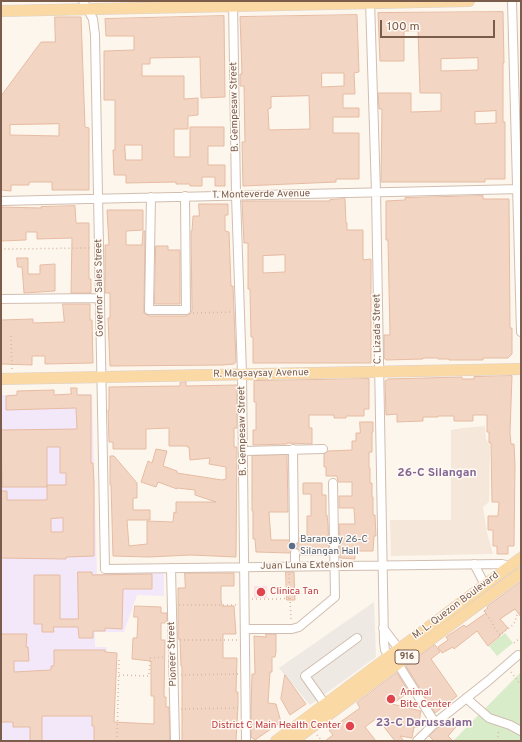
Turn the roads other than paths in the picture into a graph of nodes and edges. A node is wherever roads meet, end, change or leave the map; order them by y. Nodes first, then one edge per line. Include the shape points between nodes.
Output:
1 (468, 1) edge
2 (512, 1) edge
3 (370, 2) edge
4 (234, 3) edge
5 (168, 4) edge
6 (85, 5) edge
7 (1, 11) edge
8 (519, 189) edge
9 (376, 192) junction
10 (236, 195) junction
11 (185, 196) junction
12 (151, 197) junction
13 (98, 198) junction
14 (1, 200) edge
15 (100, 298) junction
16 (1, 299) edge
17 (521, 332) edge
18 (521, 369) edge
19 (378, 372) junction
20 (242, 374) junction
21 (102, 377) junction
22 (1, 380) edge
23 (293, 449) junction
24 (323, 449) dead end
25 (244, 451) junction
26 (334, 484) dead end
27 (294, 540) tunnel mouth
28 (295, 553) tunnel mouth
29 (521, 558) edge
30 (474, 564) junction
31 (382, 565) junction
32 (292, 566) junction
33 (335, 566) junction
34 (245, 567) junction
35 (170, 568) junction
36 (508, 568) junction
37 (105, 569) joint
38 (521, 573) edge
39 (485, 585) junction
40 (383, 628) junction
41 (245, 629) junction
42 (357, 638) dead end
43 (399, 649) junction
44 (518, 655) dead end
45 (389, 656) junction
46 (398, 664) junction
47 (466, 698) junction
48 (325, 704) junction
49 (435, 723) junction
50 (521, 731) edge
51 (175, 741) edge
52 (246, 741) edge
53 (276, 741) edge
54 (293, 741) edge
55 (417, 741) edge

1 - 3 main road
2 - 8 street
3 - 4 main road
3 - 9 street, C. Lizada Street
4 - 5 main road
4 - 10 street, B. Gempesaw Street
5 - 6 main road
6 - 7 main road
6 - 13 street, Governor Sales Street via 93,19 95,35
8 - 9 street, T. Monteverde Avenue
8 - 17 street
9 - 10 street, T. Monteverde Avenue
9 - 19 street, C. Lizada Street
10 - 11 street, T. Monteverde Avenue
10 - 20 street, B. Gempesaw Street
11 - 12 street, T. Monteverde Avenue
11 - 12 street via 186,310 149,310
12 - 13 street, T. Monteverde Avenue
13 - 14 street, T. Monteverde Avenue
13 - 15 street, Governor Sales Street
15 - 16 street
15 - 21 street, Governor Sales Street
18 - 19 main road, R. Magsaysay Avenue
19 - 20 main road, R. Magsaysay Avenue
19 - 31 street, C. Lizada Street
20 - 21 main road, R. Magsaysay Avenue
20 - 25 street, B. Gempesaw Street
21 - 22 main road, R. Magsaysay Avenue
21 - 37 street, Governor Sales Street
23 - 24 street
23 - 25 street
23 - 27 street
25 - 34 street, B. Gempesaw Street
26 - 33 street
28 - 32 street
29 - 36 main road, M. L. Quezon Boulevard / 916
30 - 31 street, Juan Luna Extension
30 - 36 street, Juan Luna Extension via 502,564
30 - 39 street
31 - 33 street, Juan Luna Extension
31 - 40 street, C. Lizada Street
32 - 33 street, Juan Luna Extension
32 - 34 street, Juan Luna Extension
33 - 41 street via 335,597 299,627
34 - 35 street, Juan Luna Extension
34 - 41 street, B. Gempesaw Street
35 - 37 street, Juan Luna Extension
35 - 51 street, Pioneer Street
36 - 39 main road, M. L. Quezon Boulevard / 916
38 - 46 main road, M. L. Quezon Boulevard / 916
39 - 43 main road, M. L. Quezon Boulevard / 916
40 - 43 street
40 - 45 street, C. Lizada Street via 385,650
41 - 52 street, B. Gempesaw Street
42 - 48 street via 305,676
43 - 45 main road, M. L. Quezon Boulevard / 916
44 - 47 street
45 - 48 main road, M. L. Quezon Boulevard / 916
46 - 49 street
46 - 54 main road, M. L. Quezon Boulevard / 916
47 - 49 street
47 - 50 street via 489,718
48 - 53 main road, M. L. Quezon Boulevard / 916
49 - 55 street

